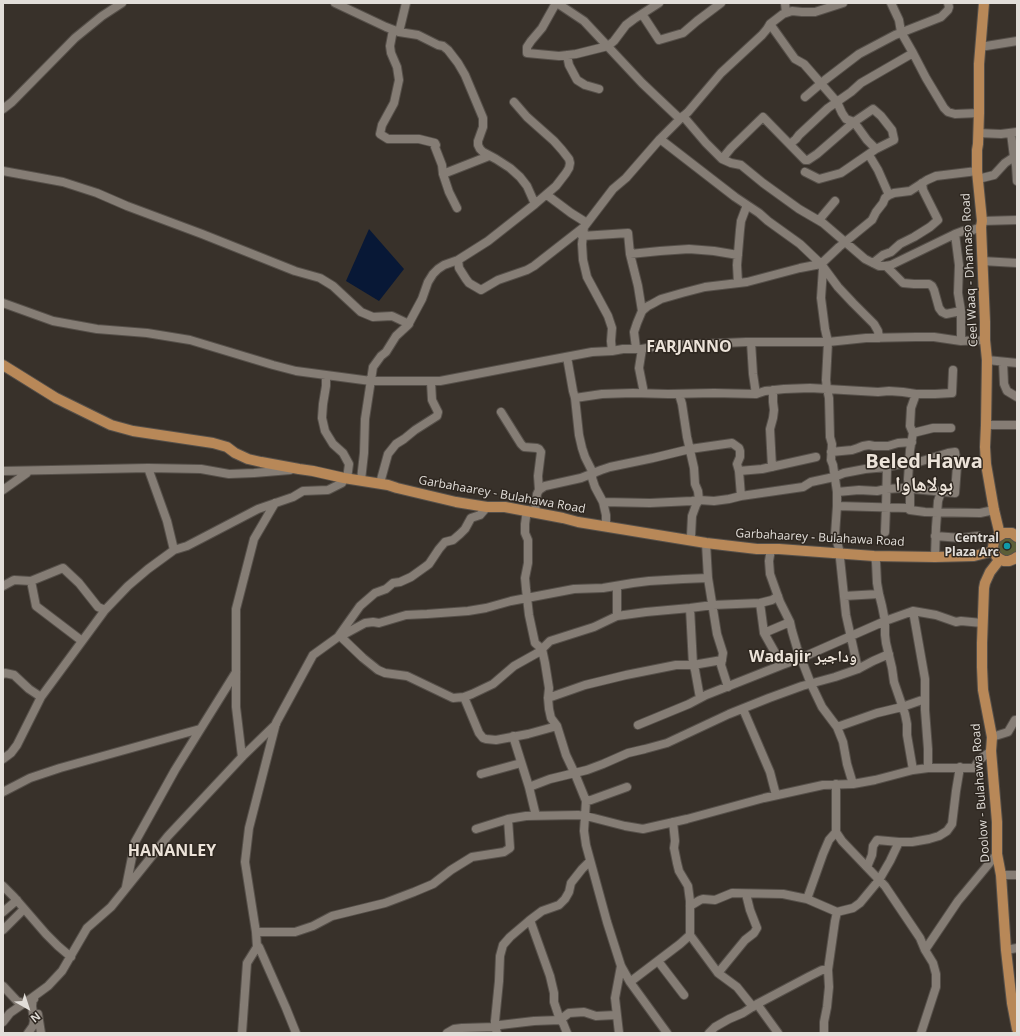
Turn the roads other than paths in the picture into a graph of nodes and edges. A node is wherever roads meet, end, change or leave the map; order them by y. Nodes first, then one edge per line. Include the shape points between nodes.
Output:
1 (122, 3) edge
2 (336, 3) edge
3 (406, 3) edge
4 (659, 3) edge
5 (721, 3) edge
6 (785, 3) edge
7 (843, 3) edge
8 (891, 3) edge
9 (948, 3) edge
10 (984, 3) edge
11 (558, 4) edge
12 (786, 13) junction
13 (642, 14) junction
14 (770, 24) junction
15 (396, 31) junction
16 (901, 32) junction
17 (1017, 41) edge
18 (608, 46) junction
19 (980, 47) junction
20 (913, 53) junction
21 (567, 55) junction
22 (821, 84) junction
23 (599, 89) dead end
24 (805, 97) dead end
25 (514, 102) dead end
26 (837, 102) junction
27 (3, 109) edge
28 (978, 113) junction
29 (681, 118) junction
30 (854, 122) junction
31 (1014, 132) edge
32 (978, 133) junction
33 (660, 139) junction
34 (790, 144) junction
35 (876, 149) junction
36 (869, 155) junction
37 (489, 156) junction
38 (1015, 157) edge
39 (722, 159) junction
40 (3, 171) edge
41 (805, 172) dead end
42 (443, 174) junction
43 (978, 175) junction
44 (1017, 181) edge
45 (922, 183) junction
46 (889, 194) junction
47 (547, 195) junction
48 (834, 201) dead end
49 (535, 204) junction
50 (747, 205) junction
51 (457, 208) dead end
52 (819, 220) junction
53 (1017, 220) edge
54 (982, 224) junction
55 (585, 225) junction
56 (955, 234) junction
57 (582, 236) junction
58 (845, 242) junction
59 (630, 254) junction
60 (738, 255) junction
61 (458, 260) junction
62 (982, 261) junction
63 (873, 263) junction
64 (1017, 263) edge
65 (822, 266) junction
66 (886, 266) junction
67 (738, 283) junction
68 (3, 303) edge
69 (642, 311) junction
70 (961, 311) junction
71 (409, 324) junction
72 (878, 338) junction
73 (985, 340) junction
74 (961, 341) junction
75 (751, 342) junction
76 (828, 342) junction
77 (639, 349) junction
78 (612, 351) junction
79 (567, 357) junction
80 (987, 360) junction
81 (1003, 362) junction
82 (1017, 364) edge
83 (3, 365) edge
84 (953, 370) dead end
85 (326, 375) junction
86 (371, 381) junction
87 (431, 382) junction
88 (827, 389) junction
89 (773, 390) junction
90 (644, 393) junction
91 (679, 394) junction
92 (756, 394) junction
93 (916, 394) junction
94 (1017, 397) edge
95 (575, 398) junction
96 (501, 412) dead end
97 (986, 425) junction
98 (1017, 425) edge
99 (951, 428) dead end
100 (913, 433) junction
101 (912, 442) junction
102 (690, 449) junction
103 (831, 452) junction
104 (816, 457) dead end
105 (909, 465) junction
106 (772, 467) junction
107 (887, 467) junction
108 (148, 468) junction
109 (299, 469) junction
110 (3, 471) edge
111 (27, 471) junction
112 (739, 471) junction
113 (592, 473) junction
114 (834, 477) junction
115 (345, 478) junction
116 (361, 480) junction
117 (380, 484) junction
118 (886, 489) junction
119 (909, 489) junction
120 (3, 490) edge
121 (539, 490) junction
122 (837, 492) junction
123 (941, 492) junction
124 (742, 496) junction
125 (699, 500) junction
126 (603, 502) junction
127 (275, 504) junction
128 (837, 506) junction
129 (487, 507) junction
130 (886, 507) junction
131 (910, 510) junction
132 (994, 510) junction
133 (531, 511) junction
134 (937, 512) junction
135 (606, 526) junction
136 (885, 532) dead end
137 (1000, 535) junction
138 (935, 536) junction
139 (978, 536) dead end
140 (1017, 537) edge
141 (689, 540) junction
142 (706, 543) junction
143 (771, 549) junction
144 (174, 550) junction
145 (838, 553) junction
146 (997, 555) junction
147 (874, 556) junction
148 (935, 556) junction
149 (1017, 557) edge
150 (708, 578) junction
151 (31, 581) junction
152 (3, 586) edge
153 (617, 586) junction
154 (879, 594) junction
155 (778, 596) junction
156 (844, 596) junction
157 (527, 598) junction
158 (713, 604) junction
159 (760, 604) junction
160 (690, 608) junction
161 (105, 610) junction
162 (913, 611) junction
163 (617, 616) junction
164 (885, 621) junction
165 (790, 622) junction
166 (982, 623) junction
167 (764, 633) junction
168 (339, 637) junction
169 (851, 637) junction
170 (82, 641) junction
171 (542, 649) junction
172 (889, 654) junction
173 (801, 658) junction
174 (722, 660) junction
175 (693, 665) junction
176 (782, 665) junction
177 (858, 669) junction
178 (236, 671) junction
179 (3, 674) edge
180 (811, 684) junction
181 (728, 687) junction
182 (41, 697) junction
183 (464, 697) junction
184 (548, 698) junction
185 (700, 698) junction
186 (925, 699) junction
187 (902, 707) junction
188 (743, 709) junction
189 (1017, 720) edge
190 (276, 723) junction
191 (638, 725) dead end
192 (557, 726) junction
193 (837, 727) junction
194 (200, 729) junction
195 (513, 736) junction
196 (992, 737) junction
197 (992, 751) junction
198 (242, 757) junction
199 (3, 759) edge
200 (521, 763) junction
201 (960, 767) junction
202 (928, 768) junction
203 (913, 770) junction
204 (481, 774) dead end
205 (575, 774) junction
206 (836, 784) junction
207 (853, 784) junction
208 (529, 787) junction
209 (627, 788) dead end
210 (3, 792) edge
211 (776, 796) junction
212 (586, 801) junction
213 (536, 816) junction
214 (586, 816) junction
215 (508, 819) junction
216 (673, 822) junction
217 (476, 829) dead end
218 (836, 832) junction
219 (899, 842) junction
220 (997, 854) junction
221 (590, 861) junction
222 (867, 868) junction
223 (1001, 875) junction
224 (1017, 875) edge
225 (879, 880) junction
226 (3, 886) edge
227 (126, 890) junction
228 (746, 894) junction
229 (17, 900) junction
230 (807, 900) junction
231 (690, 906) junction
232 (24, 909) junction
233 (3, 912) edge
234 (837, 912) junction
235 (530, 920) junction
236 (3, 930) edge
237 (256, 932) junction
238 (690, 935) junction
239 (256, 947) junction
240 (1017, 948) edge
241 (926, 950) junction
242 (1006, 950) junction
243 (71, 957) junction
244 (658, 961) junction
245 (621, 966) junction
246 (828, 970) junction
247 (718, 973) junction
248 (630, 982) junction
249 (3, 986) edge
250 (684, 995) dead end
251 (33, 997) junction
252 (1015, 1002) edge
253 (24, 1003) junction
254 (755, 1006) junction
255 (616, 1015) junction
256 (560, 1020) junction
257 (3, 1022) edge
258 (1017, 1029) edge
259 (496, 1030) edge
260 (715, 1031) edge
261 (28, 1033) edge
262 (41, 1033) edge
263 (242, 1033) edge
264 (296, 1033) edge
265 (447, 1033) edge
266 (567, 1033) edge
267 (620, 1033) edge
268 (667, 1033) edge
269 (778, 1033) edge
270 (824, 1033) edge
271 (921, 1033) edge

1 - 27 street via 75,38
2 - 15 street
3 - 15 street
4 - 13 street
5 - 13 street via 683,33 659,40
6 - 12 street
7 - 12 street via 816,12
8 - 16 street via 899,20
9 - 16 street via 948,10 941,17
10 - 19 main road, Ceel Waaq - Dhamaso Road
11 - 18 street via 584,21
11 - 21 street via 530,41 527,53
12 - 14 street
13 - 18 street via 626,25
14 - 22 street via 795,59 804,64
14 - 29 street
15 - 37 street via 418,35 443,46 453,56 465,75 483,118 478,145 482,152
15 - 42 street via 390,46 399,80 394,103 380,134 388,139 419,139 435,143
16 - 20 street
16 - 22 street via 859,54
17 - 19 street
18 - 21 street
18 - 29 street via 638,79
19 - 28 main road, Ceel Waaq - Dhamaso Road
20 - 26 street via 861,83
20 - 28 street via 948,112
21 - 23 street via 569,66 577,80
22 - 24 street
22 - 26 street
25 - 47 street via 569,159 566,173
26 - 30 street via 846,119
26 - 34 street
28 - 32 main road, Ceel Waaq - Dhamaso Road
29 - 33 street
29 - 39 street
30 - 34 street via 808,160
30 - 35 street
30 - 35 street via 873,109 885,121 892,130 894,140
31 - 32 street
31 - 38 street
32 - 43 main road, Ceel Waaq - Dhamaso Road
33 - 50 street
33 - 55 street via 632,172 613,189
34 - 39 street via 763,117
35 - 36 street
36 - 41 street via 841,173 827,177 819,179
36 - 46 street
37 - 42 street
37 - 49 street via 502,162 520,177
38 - 43 street via 994,175
38 - 44 street
39 - 52 street via 741,165 799,209
40 - 71 street via 63,182 97,193 296,271 320,278 333,286 361,312 373,316 392,316
42 - 51 street
43 - 45 street via 936,176
43 - 54 main road, Ceel Waaq - Dhamaso Road
45 - 46 street via 910,192
45 - 63 street via 938,220
46 - 58 street via 872,220
47 - 49 street
47 - 55 street
48 - 52 street
49 - 61 street
50 - 60 street via 741,221
50 - 65 street via 800,244
52 - 58 street
53 - 54 street
54 - 56 street via 974,230
54 - 62 main road, Ceel Waaq - Dhamaso Road
55 - 57 street
55 - 61 street via 534,266 498,280 481,290 469,283 459,268
56 - 66 street
56 - 70 street
57 - 59 street via 628,233
57 - 78 street via 582,255 587,277 612,328
58 - 63 street
58 - 65 street
59 - 60 street via 689,249
59 - 69 street
60 - 67 street
61 - 71 street via 444,265 433,274
62 - 64 street
62 - 73 main road, Ceel Waaq - Dhamaso Road
63 - 66 street
65 - 67 street via 807,266
65 - 72 street via 838,287 874,324
65 - 76 street via 821,298
66 - 70 street via 903,283 932,286 942,312 946,314
67 - 69 street via 682,292 661,299
68 - 85 street via 53,321 190,340 278,367
69 - 77 street via 634,332
70 - 74 street
71 - 86 street via 396,336 373,367
72 - 74 street via 929,337
72 - 76 street
73 - 74 street
73 - 80 main road, Ceel Waaq - Dhamaso Road
75 - 76 street
75 - 77 street
75 - 92 street
76 - 88 street
77 - 78 street
77 - 90 street via 639,368
78 - 79 street
79 - 87 street
79 - 95 street
80 - 81 street
80 - 97 main road, Ceel Waaq - Dhamaso Road
81 - 82 street
81 - 94 street via 1004,384 1007,391
83 - 109 main road, Garbahaarey - Bulahawa Road via 56,398 111,425 133,431 213,443 227,447 248,459
84 - 93 street via 952,393
85 - 86 street
85 - 115 street via 322,418 325,431 349,464
86 - 87 street
86 - 116 street
87 - 117 street via 432,400 438,412 437,416 396,444 388,454
88 - 89 street
88 - 93 street
88 - 103 street
89 - 92 street
89 - 106 street via 774,410 770,429
90 - 91 street
90 - 95 street via 602,394
91 - 92 street
91 - 102 street
93 - 100 street via 910,408 910,426
95 - 113 street via 584,457
96 - 121 street via 524,447 537,448 541,452
97 - 98 street
97 - 132 main road, Ceel Waaq - Dhamaso Road via 986,464
99 - 100 street via 933,428
100 - 101 street
101 - 103 street via 888,446 869,445
101 - 105 street
102 - 112 street via 732,443 739,448
102 - 113 street
102 - 125 street
103 - 114 street
104 - 106 street
105 - 107 street via 905,463
105 - 119 street
105 - 123 street via 955,452 955,493
106 - 112 street
107 - 114 street via 856,470
107 - 118 street
108 - 109 street via 201,469 228,474
108 - 111 street
108 - 144 street via 167,521
109 - 115 main road, Garbahaarey - Bulahawa Road
110 - 111 street
111 - 120 street
112 - 124 street
113 - 121 street
113 - 126 street via 595,487
114 - 122 street
114 - 124 street via 811,482 803,487
115 - 116 main road, Garbahaarey - Bulahawa Road
115 - 127 street via 342,483 328,490 303,491
116 - 117 main road, Garbahaarey - Bulahawa Road
117 - 129 main road, Garbahaarey - Bulahawa Road
118 - 119 street
118 - 122 street
118 - 130 street
119 - 123 street
119 - 131 street
121 - 133 street
122 - 128 street
123 - 134 street
124 - 125 street via 721,500
125 - 126 street
125 - 141 street via 692,516
126 - 135 street
127 - 144 street via 258,509 187,546
127 - 178 street via 254,539 236,609
128 - 130 street
128 - 145 street via 835,536
129 - 133 main road, Garbahaarey - Bulahawa Road via 505,506
129 - 168 street via 480,515 471,518 465,529 453,540 445,542 425,567 366,600
130 - 131 street
130 - 136 street
131 - 134 street
132 - 134 street via 980,513
132 - 137 main road, Ceel Waaq - Dhamaso Road
133 - 135 main road, Garbahaarey - Bulahawa Road
133 - 157 street via 525,524 528,548 525,578
134 - 138 street
135 - 141 main road, Garbahaarey - Bulahawa Road
137 - 140 main road via 1008,532
137 - 146 main road, Doolow - Bulahawa Road via 993,547
138 - 139 street
138 - 148 street
141 - 142 main road, Garbahaarey - Bulahawa Road
142 - 143 main road, Garbahaarey - Bulahawa Road
142 - 150 street
143 - 145 main road, Garbahaarey - Bulahawa Road
143 - 155 street via 770,574
144 - 161 street via 128,586
145 - 147 main road, Garbahaarey - Bulahawa Road
145 - 156 street
146 - 148 main road, Garbahaarey - Bulahawa Road
146 - 149 main road, Garbahaarey - Bulahawa Road via 1004,561
146 - 166 main road, Doolow - Bulahawa Road via 985,583
147 - 148 main road, Garbahaarey - Bulahawa Road
147 - 154 street
150 - 153 street
150 - 158 street
151 - 152 street via 14,580
151 - 161 street via 63,568 98,607
151 - 170 street via 36,606
153 - 157 street via 574,589
153 - 163 street
154 - 156 street
154 - 164 street
155 - 159 street
155 - 165 street
156 - 169 street
157 - 168 street via 468,611 400,616 380,623 365,623
157 - 171 street via 535,643
158 - 159 street
158 - 160 street
158 - 174 street
159 - 167 street
160 - 163 street
160 - 175 street
161 - 170 street
162 - 164 street
162 - 166 street via 956,622
162 - 186 street
163 - 171 street via 594,627 554,639
164 - 169 street
164 - 172 street
165 - 167 street
165 - 173 street
166 - 196 main road, Doolow - Bulahawa Road via 984,690
167 - 176 street
168 - 183 street via 378,670 407,676 453,698
168 - 190 street via 312,655
169 - 173 street
169 - 177 street
170 - 182 street
171 - 183 street via 514,666 493,684
171 - 184 street via 549,688
172 - 177 street
172 - 187 street
173 - 176 street
173 - 180 street
174 - 175 street
174 - 181 street via 722,670
175 - 184 street via 676,665 626,675 585,685
175 - 185 street
176 - 181 street
177 - 180 street
178 - 194 street
178 - 198 street via 236,707
179 - 182 street via 14,675
180 - 188 street
180 - 193 street via 822,707
181 - 185 street
182 - 199 street via 17,745
183 - 195 street via 483,738 496,740
184 - 192 street via 551,718
185 - 191 street
186 - 187 street
186 - 202 street
187 - 193 street
187 - 203 street
188 - 205 street via 668,743 628,753
188 - 211 street via 770,772
189 - 196 street via 1008,732
190 - 198 street
190 - 237 street via 249,828 245,862
192 - 195 street
192 - 205 street
193 - 207 street
194 - 210 street via 60,768 30,778
194 - 227 street via 174,770 135,842
195 - 200 street
196 - 197 main road, Doolow - Bulahawa Road
197 - 201 street via 979,760 974,768
197 - 220 main road, Doolow - Bulahawa Road
198 - 227 street via 168,836
200 - 204 street
200 - 208 street
201 - 202 street
201 - 219 street via 952,824 947,831 929,839
202 - 203 street
203 - 207 street
205 - 208 street via 557,777
205 - 212 street
206 - 207 street
206 - 211 street
206 - 218 street
208 - 213 street
209 - 212 street
211 - 216 street
212 - 214 street
213 - 214 street
213 - 215 street
214 - 216 street via 643,830
214 - 221 street via 584,831
215 - 217 street
215 - 237 street via 510,848 504,852 472,857 433,884 385,903 332,916 294,932
216 - 231 street via 674,848 679,871 688,886
218 - 222 street
218 - 230 street via 823,854
219 - 222 street via 877,840 872,846
219 - 225 street
220 - 223 main road, Doolow - Bulahawa Road
220 - 241 street via 958,901
221 - 235 street via 572,883 565,899 559,905 542,911
221 - 245 street
222 - 225 street
223 - 224 street
223 - 242 main road, Doolow - Bulahawa Road
225 - 234 street via 860,903 853,908
225 - 241 street via 912,925
226 - 229 street
227 - 243 street via 107,912 87,928
228 - 230 street via 783,894
228 - 231 street via 732,893 715,900 703,899
228 - 247 street via 757,928
229 - 232 street
229 - 233 street
230 - 234 street
231 - 238 street
232 - 236 street
232 - 243 street
234 - 246 street
235 - 256 street via 550,976
235 - 259 street via 510,937 500,956
237 - 239 street
238 - 244 street
238 - 247 street
239 - 263 street via 248,963
239 - 264 street via 259,947
240 - 242 street
241 - 271 street via 936,974 936,987
242 - 252 main road, Doolow - Bulahawa Road
243 - 251 street via 48,986
244 - 248 street
244 - 250 street
245 - 248 street
245 - 255 street via 615,998
246 - 254 street via 822,970
246 - 270 street via 829,987
247 - 254 street via 737,987
248 - 268 street
249 - 253 street via 17,1001
251 - 253 street
251 - 261 street via 34,1020
251 - 262 street
252 - 258 main road, Doolow - Bulahawa Road
253 - 257 street
254 - 260 street
254 - 269 street
255 - 256 street via 569,1013
255 - 267 street
256 - 259 street via 500,1025
256 - 266 street
259 - 265 street via 462,1028

